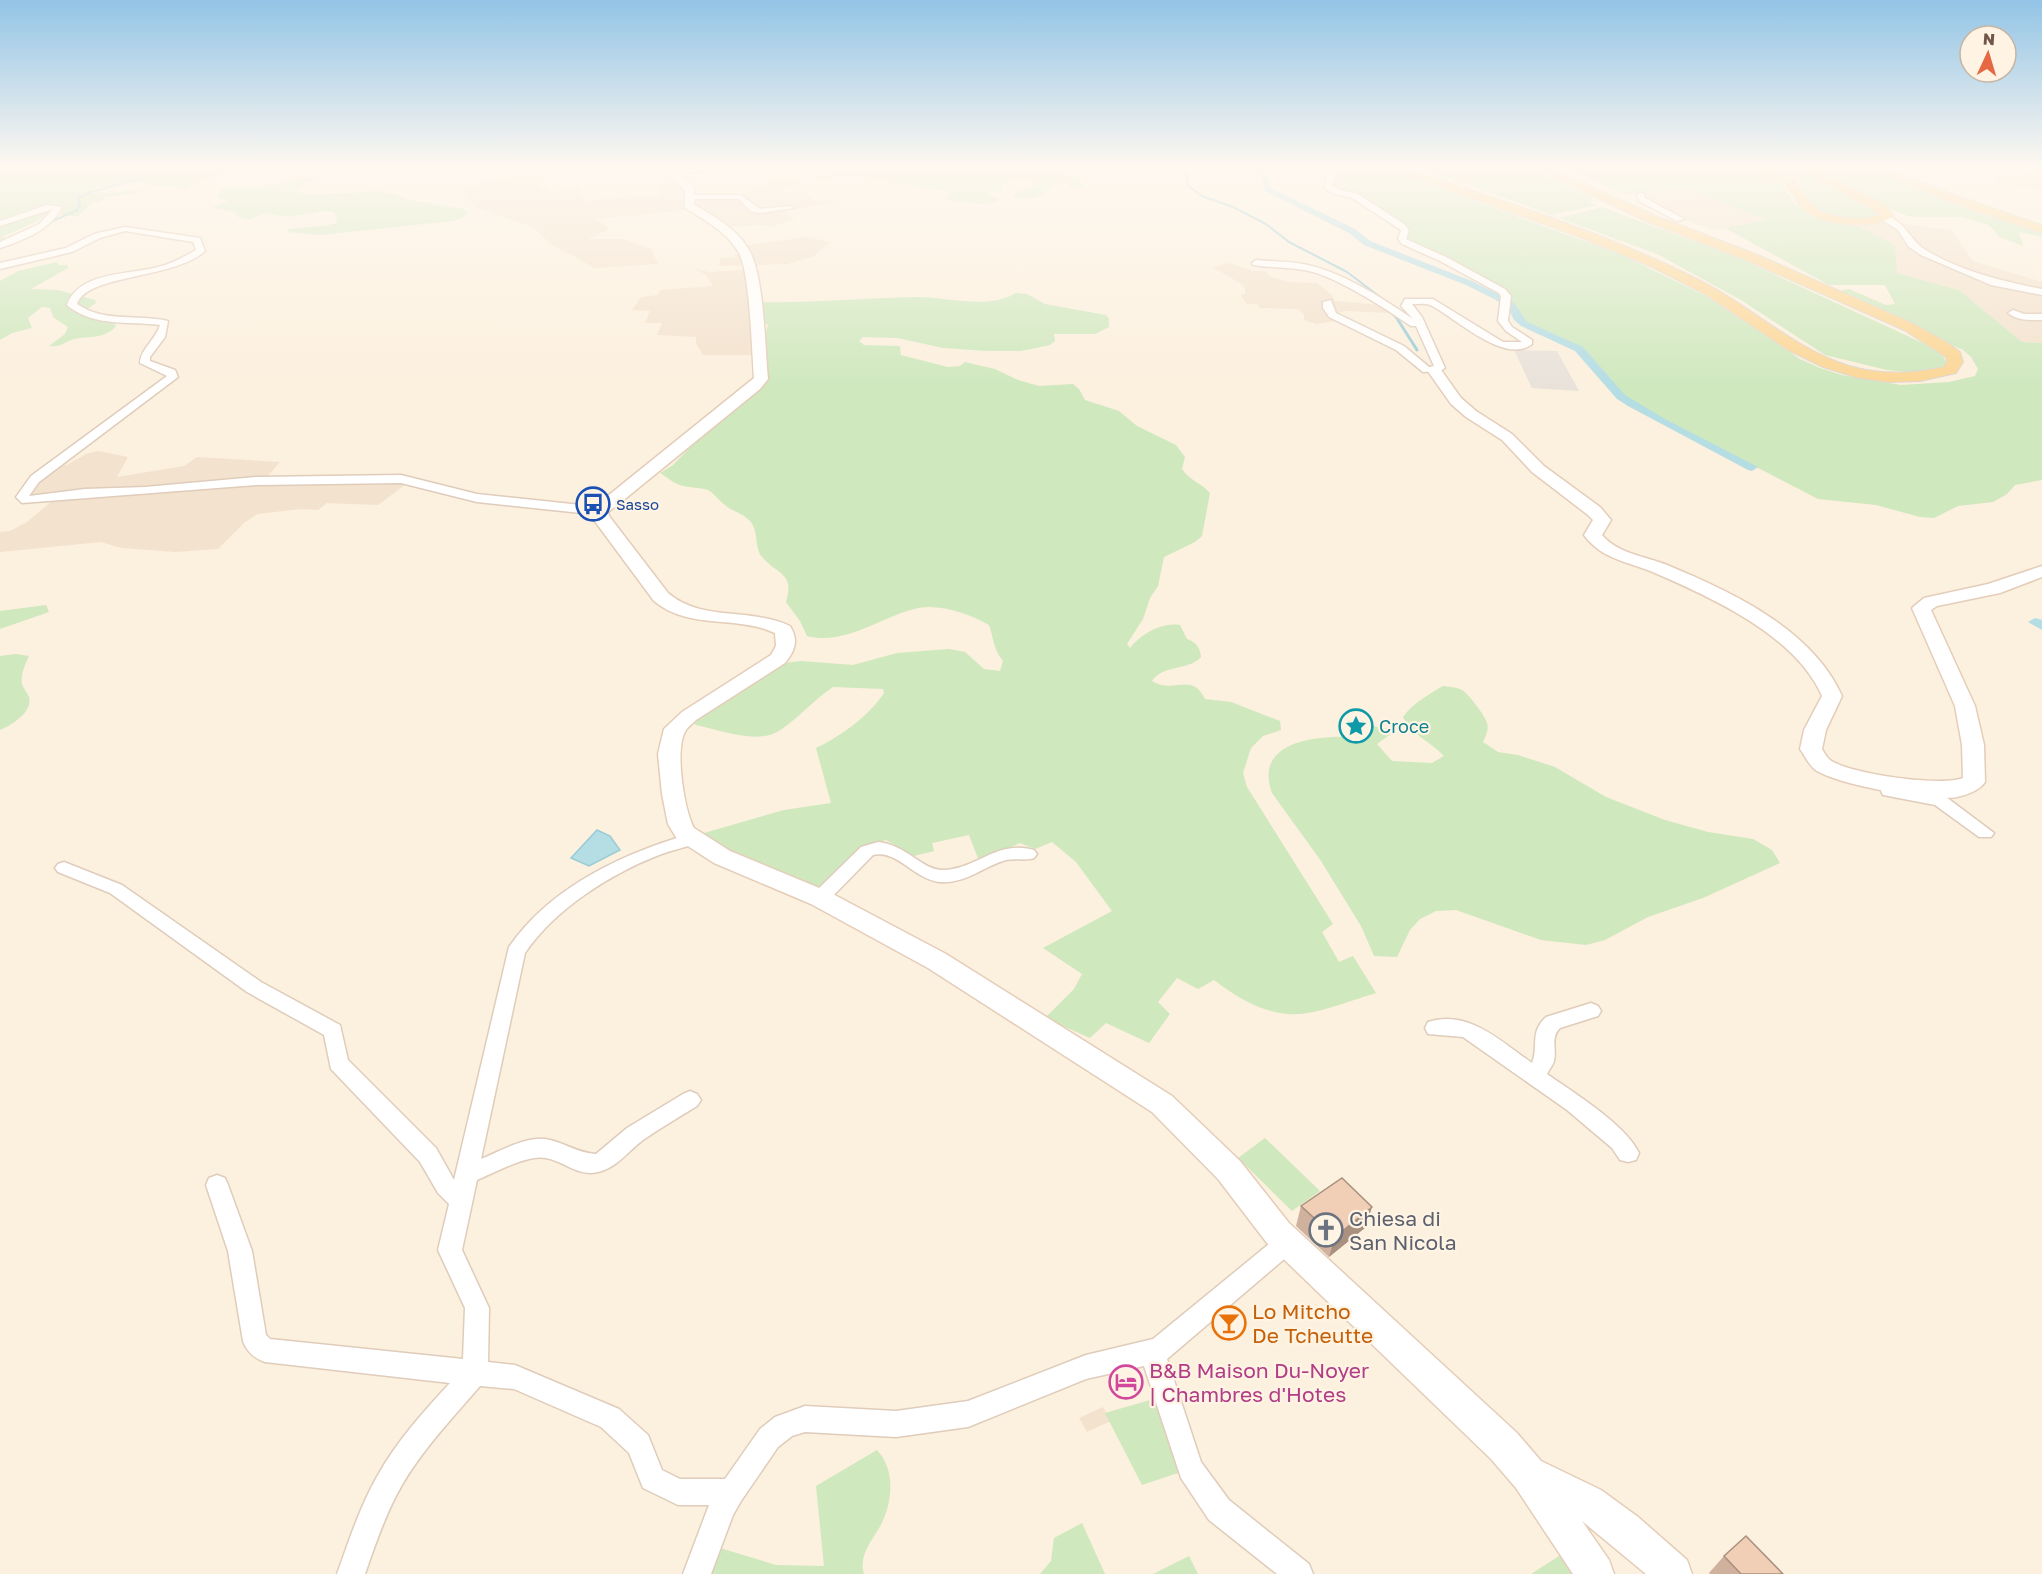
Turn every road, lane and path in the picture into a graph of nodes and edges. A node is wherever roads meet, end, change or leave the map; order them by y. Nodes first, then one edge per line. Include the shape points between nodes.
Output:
1 (88, 240) edge
2 (197, 240) edge
3 (736, 240) edge
4 (1403, 240) edge
5 (1595, 240) edge
6 (1706, 240) edge
7 (1711, 240) edge
8 (1909, 240) edge
9 (1753, 259) junction
10 (1256, 263) dead end
11 (0, 266) edge
12 (2042, 292) edge
13 (1328, 302) dead end
14 (2013, 313) dead end
15 (2042, 317) edge
16 (1419, 324) junction
17 (1434, 370) junction
18 (600, 511) junction
19 (2042, 571) edge
20 (1861, 779) junction
21 (686, 832) junction
22 (1985, 833) dead end
23 (1028, 854) dead end
24 (63, 868) dead end
25 (820, 898) junction
26 (1591, 1011) dead end
27 (1435, 1028) dead end
28 (1535, 1076) junction
29 (690, 1100) dead end
30 (1628, 1153) dead end
31 (467, 1174) junction
32 (217, 1185) dead end
33 (461, 1202) junction
34 (1288, 1242) junction
35 (1152, 1352) junction
36 (475, 1373) junction
37 (1529, 1475) junction
38 (732, 1492) junction
39 (351, 1574) edge
40 (697, 1574) edge
41 (1299, 1574) edge
42 (1595, 1574) edge
43 (1673, 1574) edge

1 - 11 street via 69,250
2 - 18 street via 201,251 194,255 169,266 92,284 72,297 72,305 78,310 98,317 165,323 145,363 171,372 173,377 35,479 23,493 26,500 219,483 401,479 477,498
3 - 18 main road via 746,255 752,280 761,380
4 - 16 street via 1498,288 1506,296 1503,321 1528,342 1523,346 1501,345 1430,301 1408,302 1406,306
5 - 9 main road via 1695,283 1810,356 1831,365 1886,377 1913,378 1950,370 1955,362 1943,346 1910,327
6 - 9 main road
7 - 9 main road
8 - 12 street via 1924,254 1994,283
10 - 16 street via 1319,271 1377,298 1413,324
13 - 17 street via 1332,315 1385,339 1422,367
14 - 15 street
16 - 17 street via 1440,368
17 - 20 main road via 1456,401 1507,437 1538,469 1594,511 1602,520 1593,535 1600,545 1612,553 1661,569 1743,611 1802,651 1820,671 1832,696 1815,730 1811,749 1822,765
18 - 21 main road via 661,597 672,605 701,615 759,620 783,630 786,638 786,647 778,659 697,710 675,729 669,754 673,794
19 - 20 main road via 1921,608 1965,706 1973,745 1974,782 1955,790
20 - 22 street via 1880,789 1940,801
21 - 25 main road via 722,857
21 - 31 street via 607,873 559,906 523,940 516,952
23 - 25 street via 1010,852 966,872 945,876 935,875 891,849 875,848 867,851
24 - 33 street via 116,889 254,987 333,1031 338,1063 428,1155 446,1186
25 - 34 main road via 937,960 1162,1104 1229,1170
26 - 28 street via 1548,1027 1544,1061
27 - 28 street via 1467,1029
28 - 30 street via 1620,1142
29 - 31 street via 596,1163 579,1162 547,1148 528,1150
31 - 33 street
32 - 36 street via 240,1251 255,1341 265,1350
33 - 36 street via 450,1250 477,1308
34 - 35 street via 1173,1340
34 - 37 main road via 1443,1387
35 - 38 street via 1086,1367 968,1414 896,1424 805,1419 784,1426 769,1438
35 - 41 street via 1190,1469 1219,1510
36 - 38 street via 515,1377 610,1418 639,1444 652,1479 678,1492
36 - 39 street via 388,1483
37 - 42 main road
37 - 43 main road via 1593,1508
38 - 40 street via 722,1507

